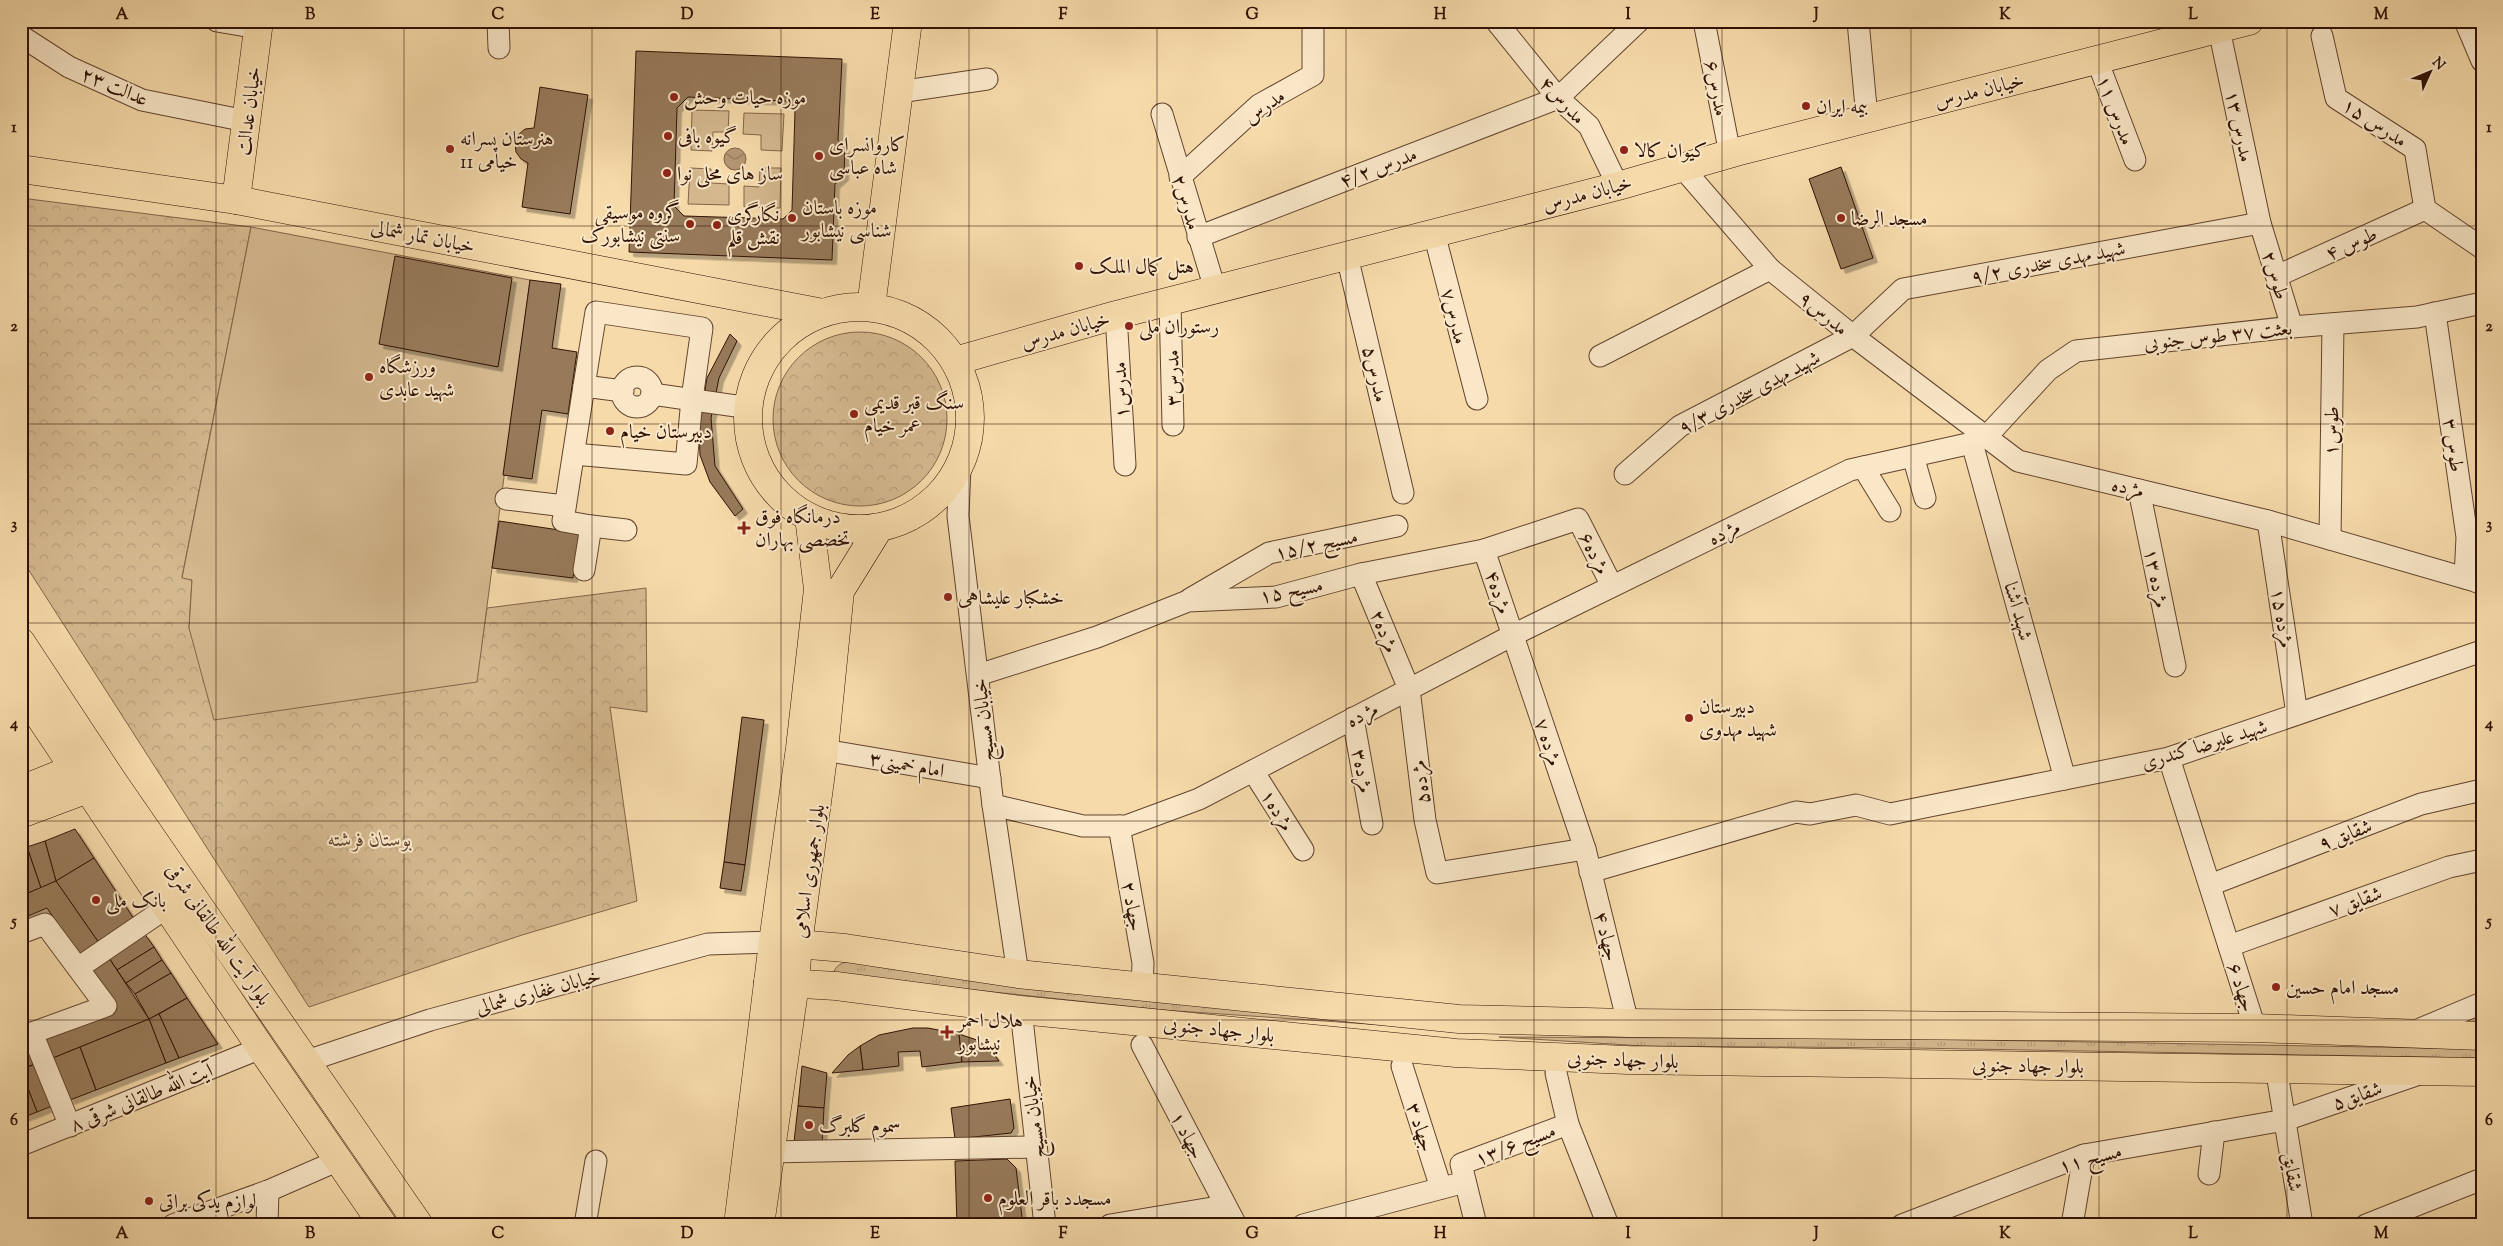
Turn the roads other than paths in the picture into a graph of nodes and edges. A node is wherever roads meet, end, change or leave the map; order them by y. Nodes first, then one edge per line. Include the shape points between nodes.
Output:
1 (217, 21) edge
2 (498, 21) edge
3 (908, 21) edge
4 (1313, 21) edge
5 (1496, 21) edge
6 (1639, 21) edge
7 (1704, 21) edge
8 (1858, 21) edge
9 (2249, 21) edge
10 (2465, 21) edge
11 (259, 24) edge
12 (2219, 29) junction
13 (21, 36) edge
14 (2322, 36) dead end
15 (499, 48) dead end
16 (2097, 60) junction
17 (2482, 61) edge
18 (988, 79) dead end
19 (899, 92) junction
20 (1558, 98) junction
21 (1162, 114) dead end
22 (1867, 118) junction
23 (246, 121) junction
24 (1730, 154) junction
25 (2135, 160) dead end
26 (1681, 166) junction
27 (21, 169) edge
28 (1180, 177) junction
29 (1618, 186) junction
30 (236, 200) junction
31 (2425, 209) junction
32 (2260, 223) junction
33 (1434, 234) junction
34 (1198, 237) junction
35 (2482, 248) edge
36 (1347, 256) junction
37 (1770, 269) junction
38 (2276, 276) junction
39 (1215, 289) junction
40 (1170, 302) junction
41 (2482, 303) edge
42 (870, 307) junction
43 (822, 312) junction
44 (2435, 313) junction
45 (1116, 315) junction
46 (2333, 324) junction
47 (2292, 327) junction
48 (1854, 336) junction
49 (1600, 356) dead end
50 (955, 361) junction
51 (584, 386) junction
52 (1477, 399) dead end
53 (692, 400) junction
54 (750, 408) junction
55 (1173, 425) dead end
56 (1980, 440) junction
57 (574, 454) junction
58 (1913, 456) junction
59 (1125, 464) dead end
60 (960, 466) junction
61 (1864, 467) junction
62 (1625, 474) dead end
63 (2139, 490) junction
64 (1403, 493) dead end
65 (1925, 498) dead end
66 (506, 499) dead end
67 (565, 506) junction
68 (1890, 511) dead end
69 (809, 517) junction
70 (1578, 519) joint
71 (2268, 521) junction
72 (591, 526) junction
73 (1397, 526) dead end
74 (880, 528) junction
75 (626, 530) dead end
76 (2330, 539) junction
77 (1484, 550) junction
78 (584, 570) dead end
79 (1361, 574) junction
80 (2474, 581) edge
81 (1612, 586) junction
82 (1188, 601) junction
83 (1513, 635) junction
84 (21, 642) edge
85 (2482, 651) edge
86 (2175, 666) dead end
87 (978, 675) junction
88 (21, 689) edge
89 (1409, 689) junction
90 (2297, 714) junction
91 (1354, 718) junction
92 (824, 750) junction
93 (2169, 758) junction
94 (105, 770) junction
95 (1253, 771) junction
96 (990, 778) junction
97 (80, 779) junction
98 (2065, 779) junction
99 (21, 790) edge
100 (2482, 790) edge
101 (993, 805) junction
102 (21, 814) edge
103 (1372, 824) dead end
104 (1119, 826) junction
105 (1302, 850) dead end
106 (1585, 850) junction
107 (2482, 860) edge
108 (1590, 872) junction
109 (2210, 885) junction
110 (166, 908) junction
111 (21, 933) edge
112 (786, 943) junction
113 (2229, 946) junction
114 (845, 948) junction
115 (78, 968) junction
116 (1018, 974) junction
117 (768, 982) junction
118 (795, 984) junction
119 (836, 986) junction
120 (1142, 986) junction
121 (2482, 1003) edge
122 (1021, 1010) junction
123 (1458, 1019) junction
124 (1628, 1023) junction
125 (2255, 1028) junction
126 (2411, 1033) junction
127 (26, 1035) edge
128 (2482, 1036) edge
129 (1142, 1045) dead end
130 (261, 1048) junction
131 (1456, 1053) junction
132 (307, 1061) junction
133 (1402, 1066) dead end
134 (2276, 1067) junction
135 (2429, 1071) junction
136 (2482, 1072) edge
137 (1556, 1073) dead end
138 (2285, 1120) junction
139 (1568, 1124) junction
140 (70, 1126) junction
141 (2214, 1132) junction
142 (21, 1145) edge
143 (1036, 1147) junction
144 (770, 1152) junction
145 (2084, 1156) junction
146 (339, 1160) junction
147 (596, 1161) dead end
148 (2209, 1174) dead end
149 (2482, 1179) edge
150 (1465, 1182) junction
151 (1441, 1188) junction
152 (268, 1191) junction
153 (1224, 1206) junction
154 (1933, 1219) edge
155 (173, 1225) edge
156 (267, 1225) edge
157 (383, 1225) edge
158 (418, 1225) edge
159 (585, 1225) edge
160 (738, 1225) edge
161 (760, 1225) edge
162 (1045, 1225) edge
163 (1110, 1225) edge
164 (1236, 1225) edge
165 (1303, 1225) edge
166 (1476, 1225) edge
167 (1608, 1225) edge
168 (1902, 1225) edge
169 (2072, 1225) edge
170 (2302, 1225) edge
171 (2366, 1225) edge

1 - 11 street
2 - 15 street
3 - 19 main road
4 - 28 street, مدرس via 1312,75 1259,105
5 - 20 street, مدرس۴
6 - 20 street
7 - 24 street, مدرس۶
8 - 22 street
9 - 12 main road, خیابان مدرس
10 - 17 street
11 - 23 main road, خیابان عدالت
12 - 16 main road, خیابان مدرس
12 - 32 street, مدرس ۱۳
13 - 23 street, عدالت ۲۳ via 69,66 142,100
14 - 31 street, مدرس ۱۵ via 2336,98 2415,149
16 - 22 main road, خیابان مدرس
16 - 25 street, مدرس ۱۱
18 - 19 street
19 - 42 main road
20 - 29 street, مدرس۴ via 1589,126
20 - 34 street, مدرس ۴/۲
21 - 28 street, مدرس۲
22 - 24 main road, خیابان مدرس
23 - 30 main road, خیابان عدالت
24 - 26 main road, خیابان مدرس
26 - 29 main road, خیابان مدرس
26 - 37 street, مدرس۹
27 - 30 main road, خیابان تمار شمالی
28 - 34 street, مدرس۲
29 - 33 main road, خیابان مدرس
30 - 43 main road, خیابان تمار شمالی
31 - 35 street
31 - 38 street, طوس ۴
32 - 38 street, طوس۲
32 - 48 street, شهید مهدی سخدری ۹/۲ via 1904,289
33 - 36 main road, خیابان مدرس
33 - 52 street, مدرس۷
34 - 39 street, مدرس۲
36 - 39 main road, خیابان مدرس
36 - 64 street, مدرس۵
37 - 48 street, مدرس۹
37 - 49 street
38 - 47 street, طوس۲
39 - 40 main road, خیابان مدرس
40 - 45 main road, خیابان مدرس
40 - 55 street, مدرس۳
41 - 44 street, بعثت ۳۷ طوس جنوبی
42 - 43 main road
42 - 50 main road via 904,316 933,334
43 - 54 main road via 790,330 765,358 751,392
44 - 46 street, بعثت ۳۷ طوس جنوبی
44 - 80 street, طوس ۳
45 - 50 main road, خیابان مدرس
45 - 59 street, مدرس۱
46 - 47 street, بعثت ۳۷ طوس جنوبی
46 - 76 street, طوس۱
47 - 56 street, بعثت ۳۷ طوس جنوبی via 2076,351 2048,370
48 - 56 street, مدرس۹
48 - 62 street, شهید مهدی سخدری ۹/۳ via 1680,426
50 - 60 main road via 969,404 970,431
51 - 53 street via 623,391 628,380 637,378 650,385 652,394
51 - 53 street via 596,312 702,328
51 - 57 street
53 - 54 street
53 - 57 street via 686,464
54 - 69 main road via 748,429 758,465 779,495
56 - 58 street, مژده
56 - 63 street, مژده via 2018,461
56 - 98 street, شهبد آشنا
57 - 67 street
58 - 61 street, مژده
58 - 65 street
60 - 74 main road via 940,495 912,516
60 - 87 street, خیابان مسیح via 958,516
61 - 68 street
61 - 81 street, مژده via 1850,470
63 - 71 street, مژده
63 - 86 street, مژده ۱۳
66 - 67 street
67 - 72 street via 563,521
69 - 74 main road via 844,528
69 - 112 main road, بلوار جمهوری اسلامی via 818,589 800,748
70 - 77 street, مسیح ۱۵
70 - 81 street, مژده۶
71 - 76 street, مژده
71 - 90 street, مژده ۱۵
72 - 75 street
72 - 78 street
73 - 82 street, مسیح ۱۵/۲ via 1269,553
74 - 92 main road, بلوار جمهوری اسلامی via 840,591
76 - 80 street, مژده
77 - 79 street, مسیح ۱۵
77 - 83 street, مژده۴
79 - 82 street, مسیح ۱۵ via 1276,597
79 - 89 street, مژده۲
81 - 83 street, مژده
82 - 87 street, مسیح ۱۵ via 1097,637
83 - 89 street, مژده
83 - 106 street, مژده ۷
84 - 94 main road, بلوار آیت الله طالقانی شرقی
85 - 90 street, شهید علیرضا کندری
87 - 96 street, خیابان مسیح
88 - 97 main road, بلوار آیت الله طالقانی شرقی
89 - 91 street, مژده
89 - 106 street, مژده۵ via 1425,820 1438,874
90 - 93 street, شهید علیرضا کندری
91 - 95 street, مژده
91 - 103 street, مژده۳
92 - 96 street, امام خمینی۳
92 - 112 main road, بلوار جمهوری اسلامی
93 - 98 street, شهید علیرضا کندری
93 - 109 street, جهاد ۶
94 - 97 main road
94 - 132 main road, بلوار آیت الله طالقانی شرقی
95 - 104 street, مژده via 1199,799
95 - 105 street, مژده۱
96 - 101 street, خیابان مسیح
97 - 99 main road
97 - 102 main road
97 - 110 main road, بلوار آیت الله طالقانی شرقی
98 - 108 street, شهید علیرضا کندری via 1890,814 1856,805 1810,814 1796,812
100 - 109 street, شقایق ۹ via 2421,804
101 - 104 street, مژده via 1083,826
101 - 116 street, خیابان مسیح
104 - 120 street, جهاد ۲ via 1143,964
106 - 108 street, جهاد ۴
107 - 113 street, شقایق ۷ via 2449,867
108 - 124 street, جهاد ۴
109 - 113 street, جهاد ۶
110 - 115 street
110 - 130 main road, بلوار آیت الله طالقانی شرقی
111 - 115 street via 45,924
112 - 114 main road, بلوار جهاد جنوبی
112 - 117 main road, بلوار جمهوری اسلامی
112 - 118 main road, بلوار جمهوری اسلامی
112 - 132 street, خیابان غفاری شمالی via 708,944 430,1020
113 - 125 street, جهاد ۶
114 - 116 main road, بلوار جهاد جنوبی
114 - 119 main road via 834,955 829,967 829,977
115 - 127 street via 106,1006
116 - 120 main road, بلوار جهاد جنوبی
117 - 118 main road, بلوار جهاد جنوبی
117 - 160 main road, بلوار جمهوری اسلامی
118 - 119 main road, بلوار جهاد جنوبی
118 - 144 main road, بلوار جمهوری اسلامی
119 - 122 main road, بلوار جهاد جنوبی
120 - 123 main road, بلوار جهاد جنوبی
121 - 126 street
122 - 131 main road, بلوار جهاد جنوبی
122 - 143 street, خیابان مسیح
123 - 124 main road, بلوار جهاد جنوبی
123 - 131 main road
124 - 125 main road, بلوار جهاد جنوبی
125 - 126 main road, بلوار جهاد جنوبی
126 - 128 main road, بلوار جهاد جنوبی
127 - 140 street
129 - 153 street, جهاد ۱
130 - 140 street, آیت الله طالقانی شرقی ۸
130 - 146 main road, بلوار آیت الله طالقانی شرقی
131 - 134 main road, بلوار جهاد جنوبی via 1628,1060
132 - 158 main road, بلوار آیت الله طالقانی شرقی
133 - 151 street, جهاد ۳
134 - 135 main road, بلوار جهاد جنوبی
134 - 138 street, شقایق
135 - 136 main road, بلوار جهاد جنوبی
135 - 138 street, شقایق۵
137 - 139 street
138 - 141 street, مسیح ۱۱
138 - 170 street, شقایق
139 - 150 street, مسیح ۱۳/۶ via 1461,1164
139 - 167 street, مسیح ۱۳/۶
140 - 142 street, آیت الله طالقانی شرقی ۸
141 - 145 street, مسیح ۱۱
141 - 148 street
143 - 144 street
143 - 162 street, خیابان مسیح
144 - 161 main road, بلوار جمهوری اسلامی
145 - 154 street, مسیح ۱۱
145 - 169 street
146 - 152 street
146 - 157 main road, بلوار آیت الله طالقانی شرقی
147 - 159 street
149 - 171 street
150 - 151 street
150 - 166 street
151 - 165 street
152 - 155 street
152 - 156 street
153 - 163 street
153 - 164 street, جهاد ۱
154 - 168 street, مسیح ۱۱

